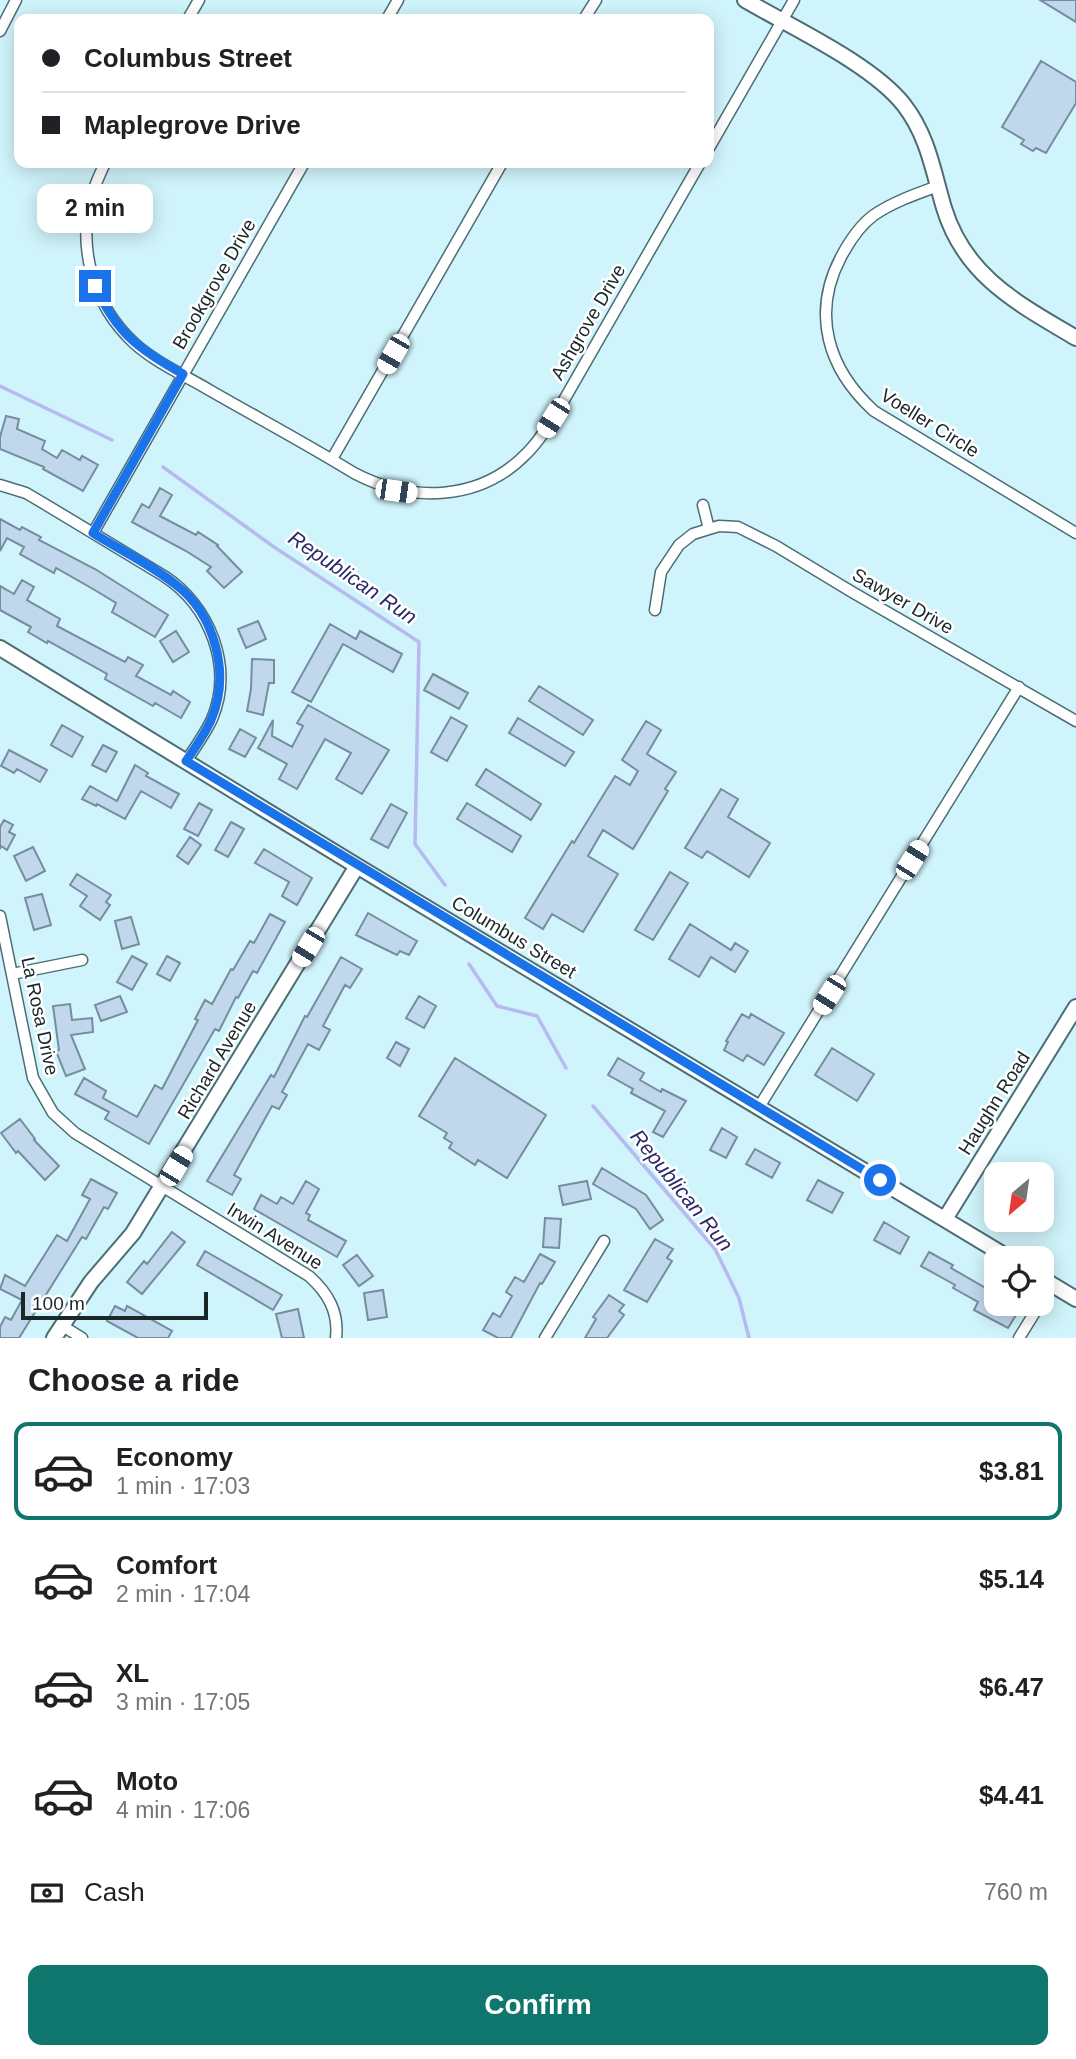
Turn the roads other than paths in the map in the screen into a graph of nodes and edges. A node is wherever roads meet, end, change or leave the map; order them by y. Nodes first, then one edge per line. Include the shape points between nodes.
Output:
1 (16, 0) edge
2 (745, 0) edge
3 (794, 0) edge
4 (782, 21) junction
5 (0, 31) edge
6 (714, 139) edge
7 (103, 168) edge
8 (301, 168) edge
9 (499, 168) edge
10 (697, 168) edge
11 (938, 187) junction
12 (1076, 338) edge
13 (183, 374) junction
14 (332, 459) junction
15 (0, 485) edge
16 (703, 505) dead end
17 (709, 528) junction
18 (93, 533) junction
19 (1076, 533) edge
20 (655, 610) dead end
21 (0, 648) edge
22 (1019, 687) junction
23 (1076, 721) edge
24 (186, 761) junction
25 (357, 866) junction
26 (0, 916) edge
27 (82, 960) dead end
28 (12, 974) junction
29 (1076, 1007) edge
30 (760, 1107) junction
31 (163, 1187) junction
32 (945, 1219) junction
33 (604, 1241) dead end
34 (989, 1246) edge
35 (1054, 1285) edge
36 (1076, 1299) edge
37 (1033, 1316) edge
38 (57, 1332) edge
39 (82, 1338) edge
40 (336, 1338) edge
41 (545, 1338) edge
42 (1019, 1338) edge

1 - 5 street
2 - 4 street
3 - 4 street
4 - 6 street
4 - 11 street via 857,65 893,93 927,144
7 - 13 street, Ashgrove Drive via 87,227 95,286 113,320 135,344
8 - 13 street, Brookgrove Drive
9 - 14 street
10 - 14 street, Ashgrove Drive via 541,437 509,469 468,488 418,494 374,483
11 - 12 street via 953,233 976,268 1008,297
11 - 19 street, Voeller Circle via 875,215 844,251 827,292 828,336 834,358 847,383 874,411
13 - 14 street, Ashgrove Drive
13 - 18 street, Brookgrove Drive
15 - 18 street via 26,493
16 - 17 street
17 - 20 street via 685,539 668,558
17 - 22 street, Sawyer Drive via 729,526 748,531
18 - 24 street via 178,585 211,631 218,653 218,699 212,719
21 - 24 street, Columbus Street
22 - 23 street, Sawyer Drive
22 - 30 street
24 - 25 street, Columbus Street
25 - 30 street, Columbus Street
25 - 31 street, Richard Avenue
26 - 28 street, La Rosa Drive
27 - 28 street
28 - 31 street, La Rosa Drive via 29,1065 45,1103 75,1133
29 - 32 street, Haughn Road
30 - 32 street, Columbus Street
31 - 38 street, Richard Avenue
31 - 40 street, Irwin Avenue via 309,1276 332,1304
32 - 34 street, Columbus Street
33 - 41 street
35 - 36 street
37 - 42 street
38 - 39 street

